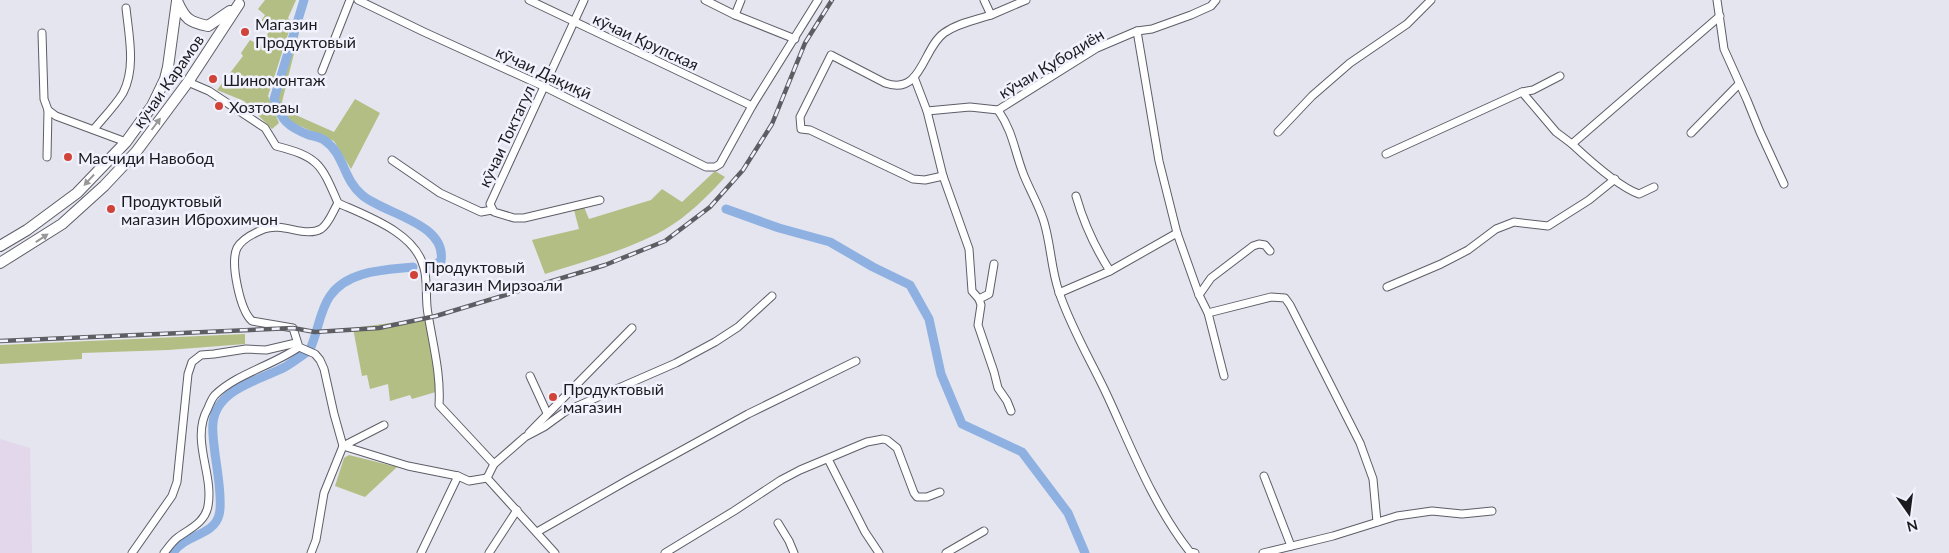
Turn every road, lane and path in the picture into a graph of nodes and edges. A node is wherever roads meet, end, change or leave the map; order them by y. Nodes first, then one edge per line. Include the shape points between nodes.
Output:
1 (177, 0) edge
2 (350, 0) edge
3 (358, 0) edge
4 (529, 0) edge
5 (584, 0) edge
6 (705, 0) edge
7 (741, 0) edge
8 (818, 0) edge
9 (984, 0) edge
10 (1026, 0) edge
11 (1216, 0) edge
12 (1431, 0) edge
13 (1718, 0) edge
14 (240, 2) edge
15 (126, 8) dead end
16 (735, 15) junction
17 (991, 15) junction
18 (1720, 16) junction
19 (573, 22) junction
20 (1137, 31) junction
21 (42, 33) dead end
22 (794, 39) junction
23 (322, 71) dead end
24 (1560, 76) dead end
25 (914, 77) junction
26 (188, 82) junction
27 (1739, 84) junction
28 (545, 86) junction
29 (1522, 92) junction
30 (752, 106) junction
31 (48, 110) junction
32 (998, 110) junction
33 (927, 111) junction
34 (94, 129) junction
35 (1278, 132) dead end
36 (1691, 133) dead end
37 (126, 142) junction
38 (1572, 144) junction
39 (1386, 154) dead end
40 (47, 157) dead end
41 (392, 160) dead end
42 (942, 176) junction
43 (1616, 179) junction
44 (1784, 184) dead end
45 (1654, 187) dead end
46 (1076, 196) dead end
47 (600, 200) dead end
48 (338, 204) junction
49 (492, 210) junction
50 (1177, 233) junction
51 (0, 246) edge
52 (1270, 251) dead end
53 (0, 263) edge
54 (994, 264) dead end
55 (1110, 271) junction
56 (1387, 287) dead end
57 (1059, 293) junction
58 (1198, 295) junction
59 (772, 296) dead end
60 (979, 299) junction
61 (1208, 313) junction
62 (632, 328) dead end
63 (298, 345) junction
64 (856, 361) dead end
65 (530, 376) dead end
66 (1224, 376) dead end
67 (1011, 411) dead end
68 (547, 413) junction
69 (384, 425) dead end
70 (526, 437) junction
71 (343, 446) junction
72 (828, 459) junction
73 (494, 464) junction
74 (458, 476) junction
75 (1264, 476) dead end
76 (487, 478) junction
77 (940, 492) dead end
78 (517, 510) junction
79 (1492, 511) dead end
80 (1377, 522) junction
81 (778, 523) dead end
82 (984, 531) dead end
83 (537, 532) junction
84 (1291, 546) junction
85 (132, 553) edge
86 (164, 553) edge
87 (311, 553) edge
88 (421, 553) edge
89 (489, 553) edge
90 (555, 553) edge
91 (665, 553) edge
92 (794, 553) edge
93 (879, 553) edge
94 (946, 553) edge
95 (1195, 553) edge
96 (1263, 553) edge

1 - 14 main road, кӯчаи Карамов via 184,16 192,23 208,26 223,18
1 - 37 main road, кӯчаи Карамов via 164,79 152,106
2 - 23 street
3 - 28 street, кӯчаи Дақиқӣ
4 - 19 street, кӯчаи Крупская
5 - 19 street, кӯчаи Токтагул
6 - 16 street
7 - 16 street
8 - 22 street
9 - 17 street
10 - 17 street
11 - 20 street, кӯчаи Қубодиён via 1211,6 1191,15
12 - 35 street via 1407,24 1324,85
13 - 18 street
14 - 26 main road, кӯчаи Карамов
15 - 34 street via 131,59 127,80 117,100
16 - 22 street
17 - 25 street via 942,34
18 - 27 street via 1724,49
18 - 38 street
19 - 28 street, кӯчаи Токтагул
19 - 30 street, кӯчаи Крупская
20 - 32 street, кӯчаи Қубодиён via 1097,48
20 - 50 street via 1159,161
21 - 31 street via 44,99
22 - 30 street
24 - 29 street
25 - 33 street
25 - 42 street via 906,85 894,86 831,55 800,118 801,129 810,130 913,179
26 - 48 street via 209,91 265,128 276,146 314,160 326,176
53 -> 26 main road, кӯчаи Карамов via 62,224 104,186 136,152
27 - 36 street
27 - 44 street
28 - 30 street, кӯчаи Дақиқӣ via 706,167 718,165
28 - 49 street, кӯчаи Токтагул via 490,204
29 - 38 street via 1556,132
29 - 39 street
31 - 34 street
31 - 40 street
32 - 33 street, кӯчаи Қубодиён via 970,107
32 - 57 street via 1008,125 1022,172 1044,220
33 - 42 street
34 - 37 street
37 -> 51 main road, кӯчаи Карамов via 77,193
38 - 43 street
41 - 49 street via 440,193 481,212
42 - 60 street via 966,237 971,288
43 - 45 street via 1639,194
43 - 56 street via 1548,226 1514,222 1496,229 1468,250 1441,264
46 - 55 street via 1084,223
47 - 49 street, кӯчаи Токтагул via 518,218
48 - 63 street via 320,229 310,232 280,226 266,228 242,240 236,250 234,261 238,288 248,317 252,321 293,328
48 - 73 street via 379,221 413,246 424,267 440,387 439,405
50 - 55 street
50 - 58 street
52 - 58 street via 1265,245 1253,246 1211,278
54 - 60 street via 989,294
55 - 57 street
57 - 95 street via 1166,520 1190,552
58 - 61 street
59 - 70 street via 738,327 715,342 676,363 566,411
60 - 67 street via 978,325 998,388
61 - 66 street
61 - 80 street via 1271,297 1285,298 1360,443 1372,479
62 - 68 street
63 - 71 street via 316,354 324,369
63 - 85 street via 201,355 192,362 177,482 172,496
63 - 86 street via 287,355 232,382 214,396 205,413 200,434 208,506 202,520 175,540
64 - 83 street via 748,414
65 - 68 street
68 - 70 street
69 - 71 street
70 - 73 street
71 - 74 street via 408,466
71 - 87 street via 324,493
72 - 77 street via 866,442 884,438 897,448 917,497
72 - 91 street via 781,480
72 - 93 street
73 - 76 street
74 - 76 street via 468,481
74 - 88 street
75 - 84 street
76 - 78 street
78 - 83 street
78 - 89 street
79 - 80 street via 1462,514 1432,511
80 - 84 street
81 - 92 street
82 - 94 street
83 - 90 street
84 - 96 street

